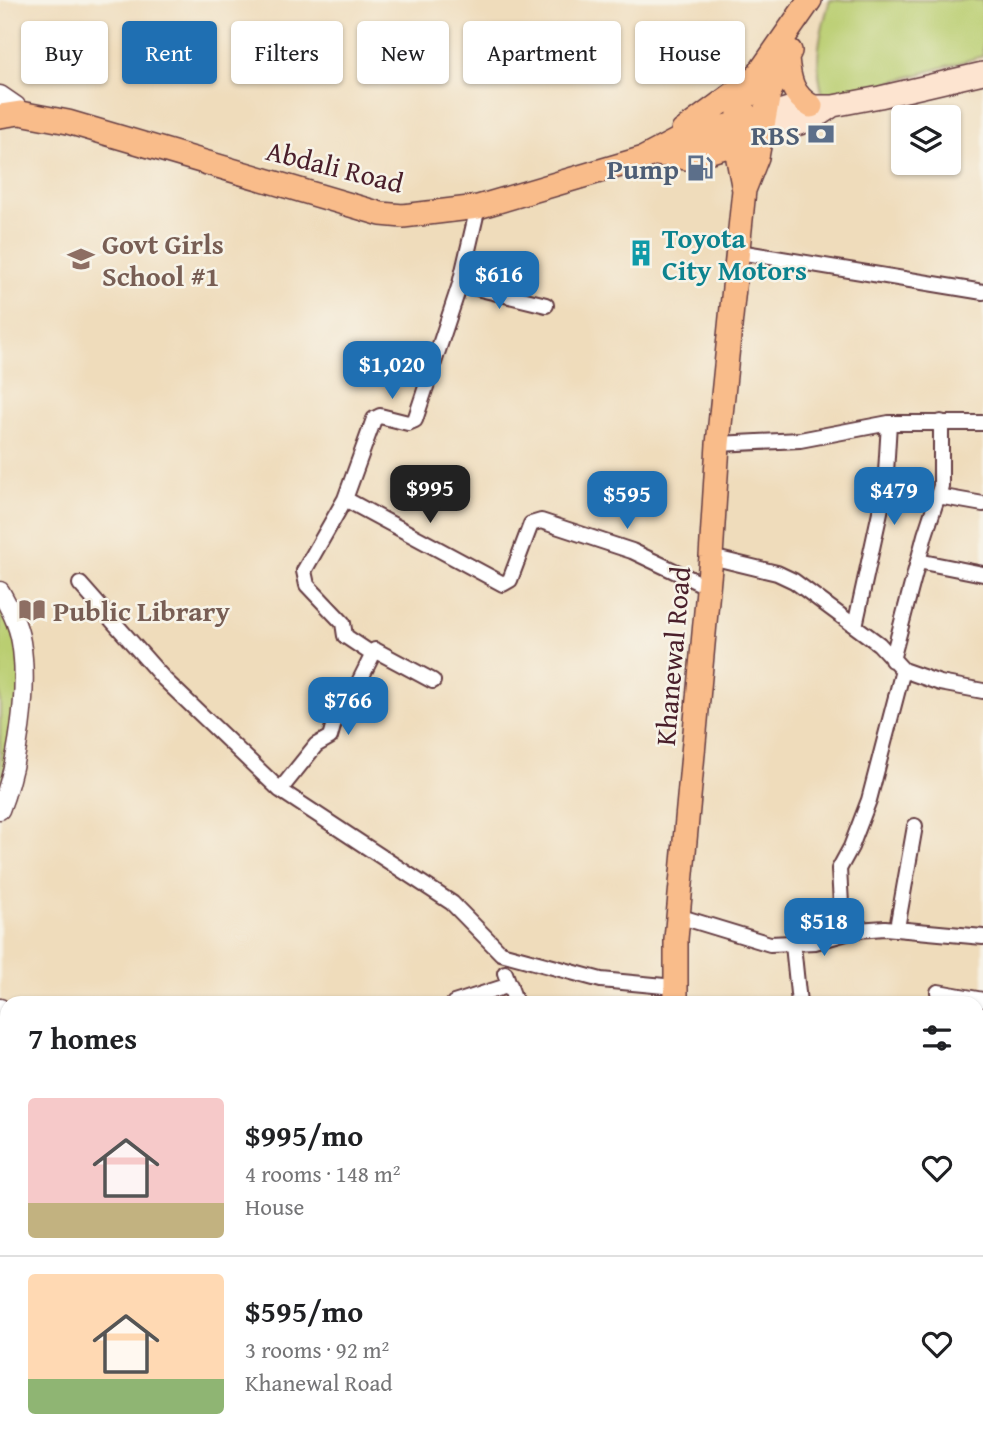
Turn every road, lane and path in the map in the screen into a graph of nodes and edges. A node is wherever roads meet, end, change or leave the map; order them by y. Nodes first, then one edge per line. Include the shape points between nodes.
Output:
1 (810, 0) edge
2 (823, 0) edge
3 (800, 24) junction
4 (787, 58) junction
5 (983, 73) edge
6 (757, 76) junction
7 (0, 95) edge
8 (822, 106) junction
9 (10, 114) edge
10 (749, 130) junction
11 (657, 154) junction
12 (478, 207) junction
13 (739, 252) junction
14 (460, 284) junction
15 (983, 292) edge
16 (546, 305) dead end
17 (941, 422) junction
18 (889, 423) junction
19 (983, 423) edge
20 (718, 444) junction
21 (938, 496) junction
22 (345, 499) junction
23 (983, 504) edge
24 (711, 558) junction
25 (918, 561) junction
26 (983, 574) edge
27 (80, 584) dead end
28 (709, 587) junction
29 (0, 591) edge
30 (855, 626) junction
31 (372, 654) junction
32 (897, 665) junction
33 (433, 681) dead end
34 (983, 691) edge
35 (280, 790) junction
36 (0, 810) edge
37 (915, 825) dead end
38 (678, 916) junction
39 (897, 928) junction
40 (836, 935) junction
41 (983, 937) edge
42 (793, 945) junction
43 (938, 992) dead end
44 (676, 995) edge
45 (469, 996) edge
46 (513, 996) edge
47 (798, 996) edge
48 (960, 996) edge

1 - 3 main road
2 - 3 main road
3 - 4 main road
3 - 6 main road
4 - 8 main road via 801,100
4 - 10 main road
5 - 8 main road, Abdali Road
6 - 10 main road via 739,110
6 - 11 main road
7 - 9 street via 16,106
8 - 10 main road, Abdali Road via 795,106
9 - 12 main road, Abdali Road via 68,122 381,214 403,216
10 - 11 main road, Abdali Road via 676,141
10 - 13 main road, Khanewal Road
11 - 12 main road, Abdali Road
12 - 14 street
13 - 15 street
13 - 20 main road, Khanewal Road
14 - 16 street
14 - 22 street via 415,420 374,419
17 - 18 street
17 - 19 street
17 - 21 street
18 - 20 street via 800,440
18 - 30 street via 885,489
20 - 24 main road, Khanewal Road
21 - 23 street
21 - 25 street
22 - 28 street via 503,584 510,580 531,524 541,520 632,551
22 - 31 street via 304,578 343,623 345,636
24 - 28 main road, Khanewal Road
24 - 30 street via 786,576
25 - 26 street
25 - 32 street
27 - 35 street via 164,679
28 - 38 main road, Khanewal Road
29 - 36 street via 21,643 24,689 10,780
30 - 32 street via 879,643
31 - 33 street via 377,649
31 - 35 street via 346,708 335,719 330,737 316,745
32 - 34 street via 940,683
32 - 40 street via 869,800 839,869 841,904
35 - 44 street via 452,903 501,953
37 - 39 street
38 - 42 street via 770,944
38 - 44 main road, Khanewal Road
39 - 40 street
39 - 41 street
40 - 42 street
42 - 47 street
43 - 48 street
45 - 46 street via 507,979

